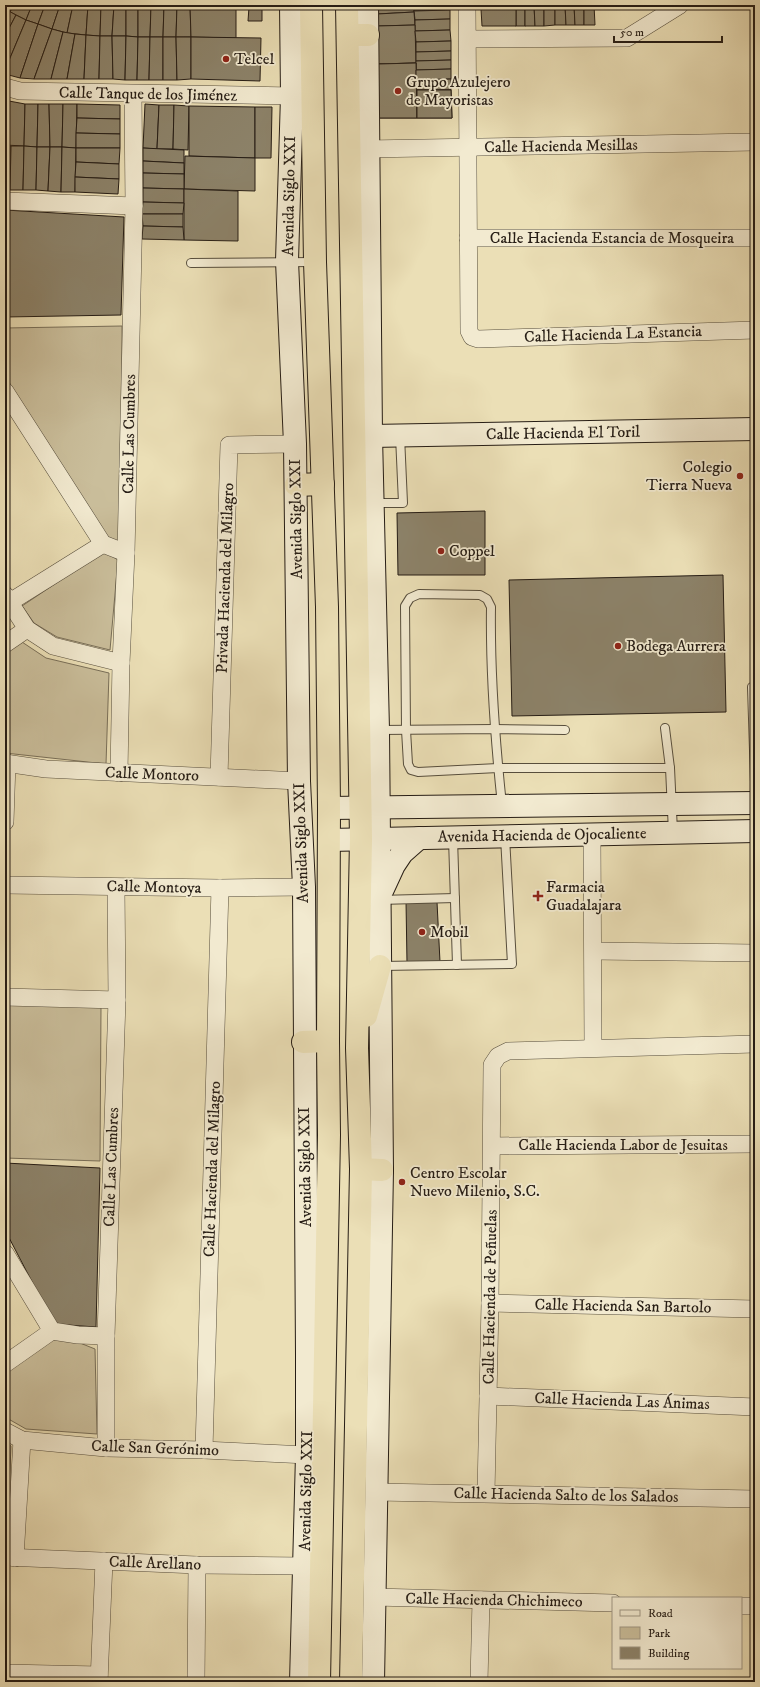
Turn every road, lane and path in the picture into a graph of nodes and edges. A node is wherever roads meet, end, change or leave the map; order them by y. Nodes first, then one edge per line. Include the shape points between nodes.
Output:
1 (291, 5) edge
2 (311, 5) edge
3 (347, 5) edge
4 (367, 5) edge
5 (467, 5) edge
6 (680, 5) edge
7 (358, 35) junction
8 (468, 39) junction
9 (5, 87) edge
10 (134, 94) junction
11 (292, 96) junction
12 (755, 142) edge
13 (468, 147) junction
14 (367, 149) junction
15 (5, 201) edge
16 (134, 206) junction
17 (468, 238) junction
18 (755, 238) edge
19 (287, 261) junction
20 (315, 262) junction
21 (191, 263) dead end
22 (755, 330) edge
23 (5, 391) edge
24 (755, 429) edge
25 (371, 436) junction
26 (400, 436) junction
27 (295, 444) junction
28 (323, 484) junction
29 (296, 485) junction
30 (372, 503) junction
31 (103, 544) junction
32 (126, 554) junction
33 (7, 598) edge
34 (27, 629) junction
35 (5, 644) edge
36 (120, 663) junction
37 (752, 686) dead end
38 (665, 728) dead end
39 (494, 729) junction
40 (378, 730) junction
41 (406, 730) junction
42 (565, 730) dead end
43 (6, 763) edge
44 (378, 768) junction
45 (498, 768) junction
46 (670, 768) junction
47 (119, 773) junction
48 (219, 777) junction
49 (300, 780) junction
50 (755, 782) edge
51 (755, 803) edge
52 (672, 804) junction
53 (502, 806) junction
54 (329, 808) junction
55 (369, 808) junction
56 (429, 808) junction
57 (5, 822) edge
58 (755, 831) edge
59 (673, 833) junction
60 (592, 834) junction
61 (505, 836) junction
62 (453, 837) junction
63 (419, 838) junction
64 (370, 839) junction
65 (329, 840) junction
66 (5, 885) edge
67 (304, 886) junction
68 (116, 887) junction
69 (220, 888) junction
70 (379, 898) junction
71 (455, 898) junction
72 (594, 951) junction
73 (755, 954) edge
74 (457, 965) junction
75 (380, 966) junction
76 (5, 997) edge
77 (117, 1000) junction
78 (328, 1041) junction
79 (304, 1042) junction
80 (755, 1044) edge
81 (594, 1047) junction
82 (357, 1048) junction
83 (755, 1144) edge
84 (492, 1146) junction
85 (371, 1169) junction
86 (5, 1253) edge
87 (490, 1303) junction
88 (755, 1309) edge
89 (52, 1332) junction
90 (106, 1336) junction
91 (316, 1355) junction
92 (5, 1364) edge
93 (488, 1396) junction
94 (755, 1407) edge
95 (5, 1432) edge
96 (22, 1440) junction
97 (106, 1448) junction
98 (204, 1450) junction
99 (307, 1455) junction
100 (376, 1492) junction
101 (486, 1493) junction
102 (755, 1499) edge
103 (10, 1557) edge
104 (104, 1560) junction
105 (197, 1565) junction
106 (304, 1566) junction
107 (374, 1597) junction
108 (481, 1600) junction
109 (612, 1603) edge
110 (742, 1606) edge
111 (755, 1606) edge
112 (5, 1673) edge
113 (99, 1679) edge
114 (196, 1682) edge
115 (301, 1682) edge
116 (319, 1682) edge
117 (351, 1682) edge
118 (373, 1682) edge
119 (479, 1682) edge

1 - 11 street, Avenida Siglo XXI
2 - 20 highway, Avenida Siglo XXI
3 - 7 highway
4 - 7 street
5 - 8 street
6 - 8 street via 627,38
7 - 14 street
7 - 55 highway
8 - 13 street
9 - 10 street, Calle Tanque de los Jiménez via 20,92
10 - 11 street, Calle Tanque de los Jiménez
10 - 16 street, Calle Las Cumbres
11 - 19 street, Avenida Siglo XXI
12 - 13 street, Calle Hacienda Mesillas
13 - 14 street, Calle Hacienda Mesillas
13 - 17 street
14 - 25 street
15 - 16 street
16 - 32 street, Calle Las Cumbres
17 - 18 street, Calle Hacienda Estancia de Mosqueira
17 - 22 street, Calle Hacienda La Estancia via 469,331 472,337 478,339
19 - 20 lane
19 - 21 lane
19 - 27 street, Avenida Siglo XXI
20 - 28 highway, Avenida Siglo XXI
23 - 31 street
24 - 26 street, Calle Hacienda El Toril
25 - 26 street, Calle Hacienda El Toril
25 - 30 street
26 - 30 lane via 403,503
27 - 29 street, Avenida Siglo XXI
27 - 48 street, Privada Hacienda del Milagro via 229,445
28 - 29 highway
28 - 54 highway, Avenida Siglo XXI
29 - 49 street, Avenida Siglo XXI
30 - 40 street
31 - 32 street
31 - 33 street
32 - 36 street, Calle Las Cumbres
33 - 34 street
34 - 35 street
34 - 36 street via 52,646
36 - 47 street, Calle Las Cumbres
37 - 50 lane
38 - 46 lane
39 - 41 lane
39 - 41 lane via 491,607 487,599 480,595 419,594 410,598 405,606
39 - 42 lane
39 - 45 lane
40 - 41 lane
40 - 44 street
41 - 45 lane via 408,764 411,770 418,772
43 - 47 street, Calle Montoro via 46,769
43 - 57 street
44 - 55 street
44 - 56 street via 397,795
45 - 46 lane
45 - 53 lane
46 - 52 lane
47 - 48 street, Calle Montoro
48 - 49 street, Calle Montoro
49 - 67 street, Avenida Siglo XXI
51 - 52 street, Avenida Hacienda de Ojocaliente
52 - 53 street, Avenida Hacienda de Ojocaliente
52 - 59 lane
53 - 56 street, Avenida Hacienda de Ojocaliente
54 - 55 street, Avenida Hacienda de Ojocaliente
54 - 65 highway, Avenida Siglo XXI
55 - 56 street, Avenida Hacienda de Ojocaliente
55 - 64 highway
58 - 59 street, Avenida Hacienda de Ojocaliente
59 - 60 street, Avenida Hacienda de Ojocaliente
60 - 61 street, Avenida Hacienda de Ojocaliente
60 - 72 street
61 - 62 street, Avenida Hacienda de Ojocaliente
61 - 74 lane via 512,964
62 - 63 street, Avenida Hacienda de Ojocaliente
62 - 71 lane
63 - 64 street, Avenida Hacienda de Ojocaliente
63 - 70 street via 402,852
64 - 65 street, Avenida Hacienda de Ojocaliente
64 - 70 street
64 - 82 highway
65 - 78 highway, Avenida Siglo XXI
66 - 68 street, Calle Montoya
67 - 69 street, Calle Montoya
67 - 79 street, Avenida Siglo XXI
68 - 69 street, Calle Montoya
68 - 77 street, Calle Las Cumbres
69 - 98 street, Calle Hacienda del Milagro
70 - 71 lane
70 - 75 street
71 - 74 lane
72 - 73 street
72 - 81 street
74 - 75 lane
75 - 82 highway
75 - 85 street
76 - 77 street
77 - 90 street, Calle Las Cumbres
78 - 79 highway
78 - 91 highway, Avenida Siglo XXI via 329,1135
79 - 91 street, Avenida Siglo XXI
80 - 81 street, Calle Hacienda de Peñuelas
81 - 84 street, Calle Hacienda de Peñuelas via 508,1051 498,1056 492,1065
82 - 85 highway
83 - 84 street, Calle Hacienda Labor de Jesuitas
84 - 87 street, Calle Hacienda de Peñuelas
85 - 100 street
85 - 117 highway
86 - 89 street
87 - 88 street, Calle Hacienda San Bartolo
87 - 93 street, Calle Hacienda de Peñuelas
89 - 90 street
89 - 92 street
90 - 97 street, Calle Las Cumbres
91 - 99 street, Avenida Siglo XXI
91 - 116 highway, Avenida Siglo XXI
93 - 94 street, Calle Hacienda Las Ánimas
93 - 101 street, Calle Hacienda de Peñuelas
95 - 96 street, Calle San Gerónimo
96 - 97 street, Calle San Gerónimo
96 - 103 street
97 - 98 street, Calle San Gerónimo
98 - 99 street, Calle San Gerónimo
99 - 106 street, Avenida Siglo XXI
100 - 101 street, Calle Hacienda Salto de los Salados
100 - 107 street
101 - 102 street, Calle Hacienda Salto de los Salados
103 - 104 street, Calle Arellano
104 - 105 street, Calle Arellano
104 - 113 street
105 - 106 street, Calle Arellano
105 - 114 street
106 - 115 street, Avenida Siglo XXI
107 - 108 street, Calle Hacienda Chichimeco
107 - 118 street
108 - 109 street, Calle Hacienda Chichimeco
108 - 119 street
110 - 111 street
112 - 113 street

